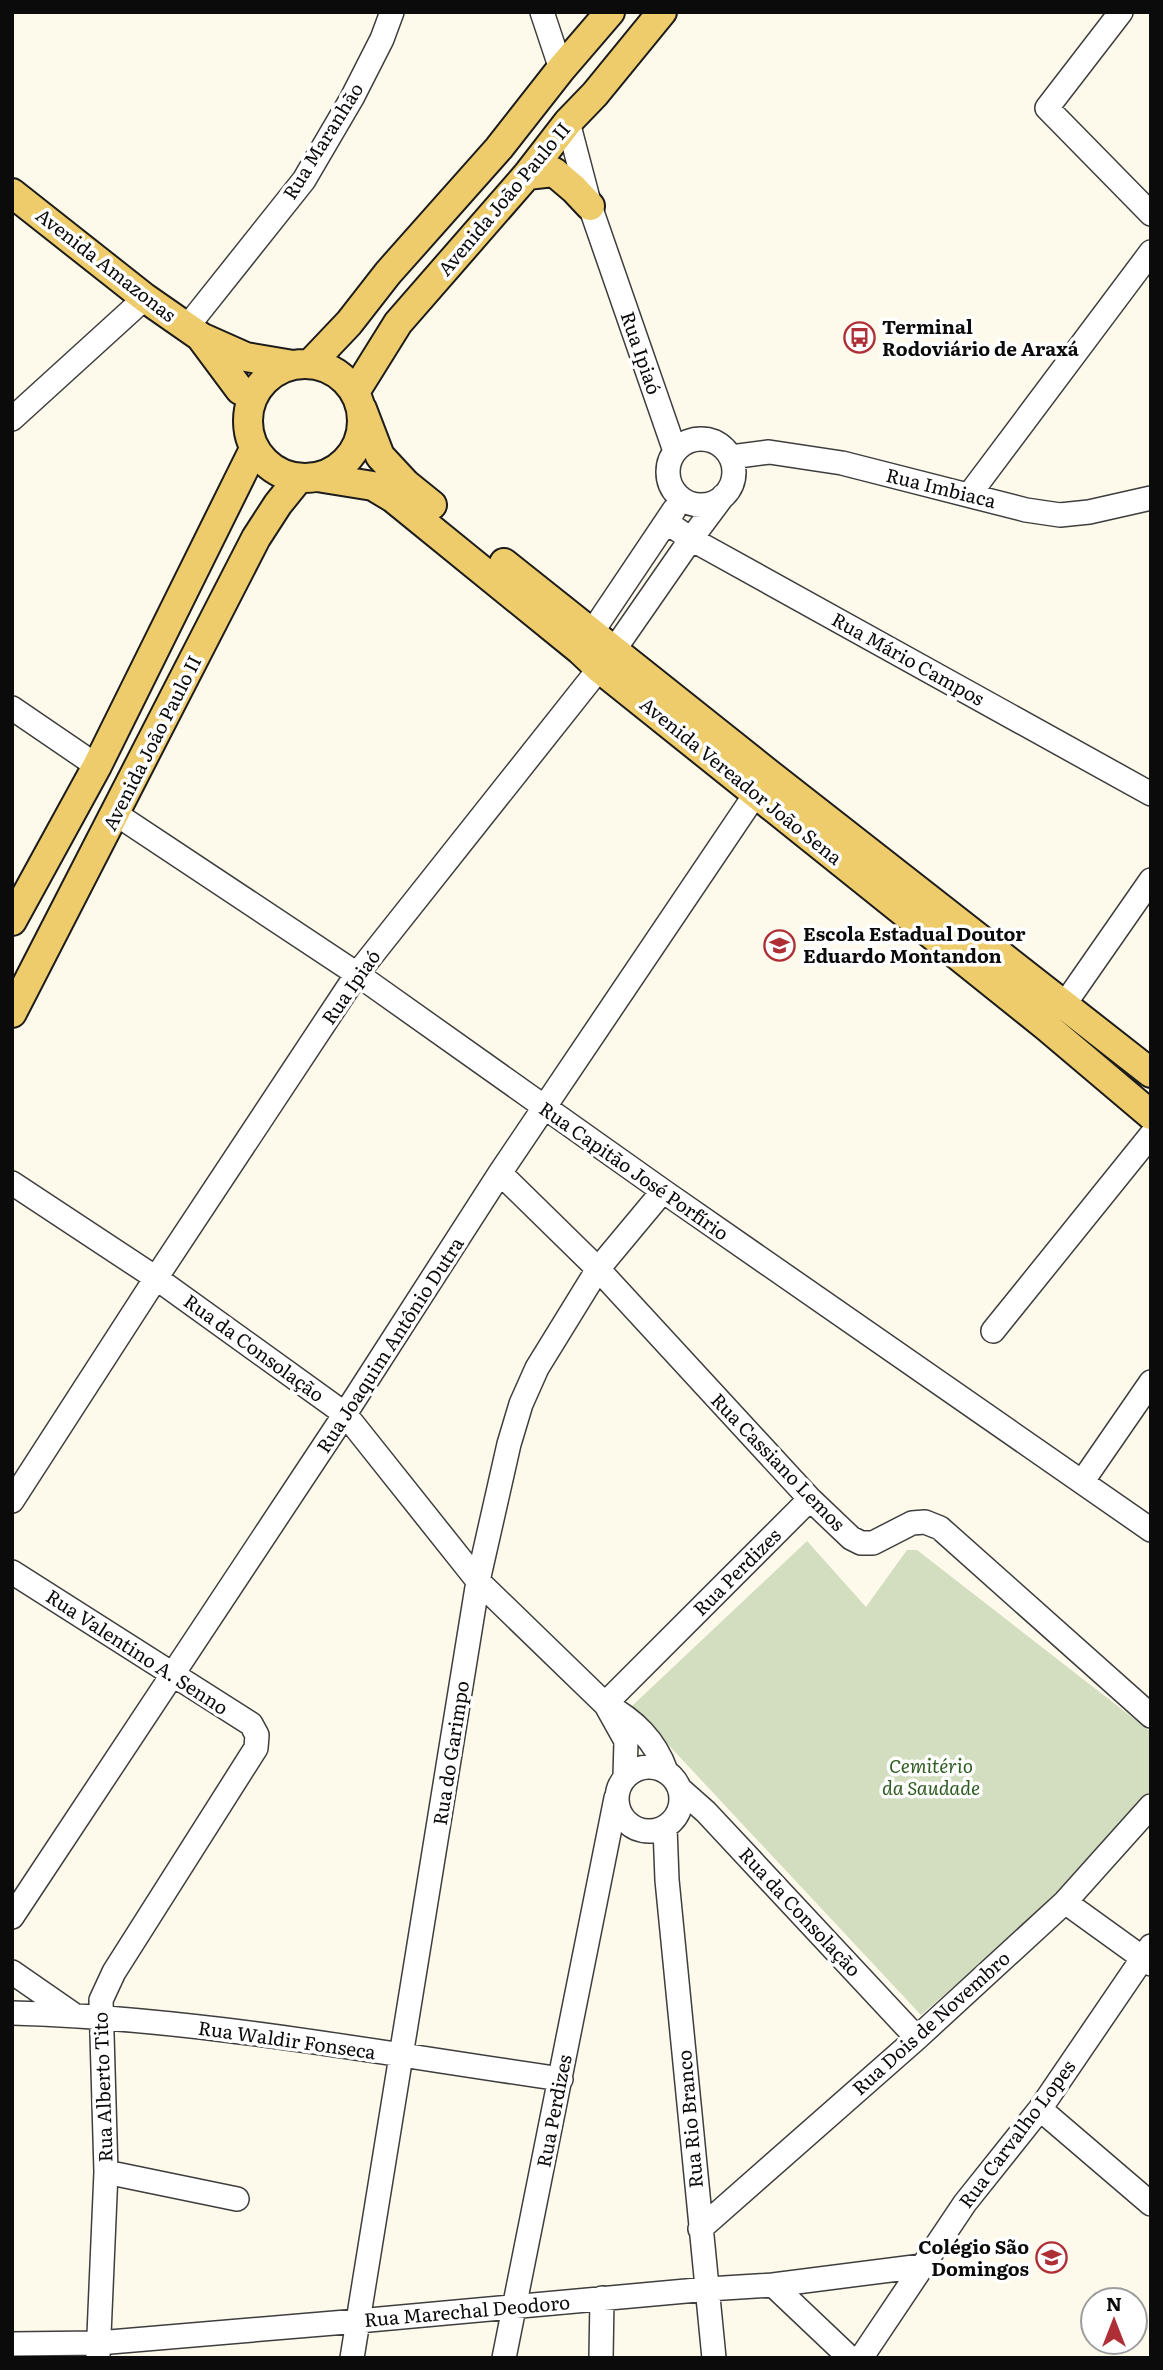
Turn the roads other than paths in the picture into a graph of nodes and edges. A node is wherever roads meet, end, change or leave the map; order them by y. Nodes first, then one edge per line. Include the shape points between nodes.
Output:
1 (391, 12) edge
2 (542, 12) edge
3 (610, 12) edge
4 (662, 12) edge
5 (1121, 12) edge
6 (561, 69) junction
7 (568, 122) junction
8 (527, 175) junction
9 (12, 192) edge
10 (590, 206) junction
11 (1151, 215) edge
12 (1151, 252) edge
13 (388, 273) junction
14 (145, 298) junction
15 (420, 298) junction
16 (194, 332) junction
17 (302, 364) junction
18 (253, 396) junction
19 (358, 401) junction
20 (12, 419) edge
21 (254, 449) junction
22 (675, 451) junction
23 (731, 457) junction
24 (308, 478) junction
25 (969, 495) junction
26 (723, 496) junction
27 (1151, 498) edge
28 (682, 499) junction
29 (666, 522) junction
30 (691, 539) junction
31 (203, 556) junction
32 (236, 577) junction
33 (596, 650) junction
34 (12, 708) edge
35 (97, 766) junction
36 (762, 784) junction
37 (1151, 794) edge
38 (116, 814) junction
39 (1151, 880) edge
40 (12, 921) edge
41 (358, 974) junction
42 (1063, 1005) junction
43 (12, 1013) edge
44 (1151, 1073) edge
45 (544, 1108) junction
46 (1151, 1115) edge
47 (1151, 1135) edge
48 (500, 1173) junction
49 (12, 1183) edge
50 (663, 1191) junction
51 (598, 1269) junction
52 (156, 1278) junction
53 (993, 1331) dead end
54 (1149, 1387) edge
55 (345, 1414) junction
56 (1082, 1482) junction
57 (810, 1499) junction
58 (12, 1501) edge
59 (1151, 1530) edge
60 (12, 1572) edge
61 (478, 1581) junction
62 (173, 1676) junction
63 (605, 1704) junction
64 (1151, 1716) edge
65 (257, 1735) joint
66 (673, 1780) junction
67 (621, 1788) junction
68 (1151, 1806) edge
69 (647, 1828) junction
70 (603, 1864) junction
71 (1065, 1902) junction
72 (12, 1917) edge
73 (1148, 1956) edge
74 (12, 1972) edge
75 (12, 2013) edge
76 (74, 2015) junction
77 (101, 2016) junction
78 (917, 2038) junction
79 (402, 2056) junction
80 (561, 2079) junction
81 (1040, 2109) junction
82 (106, 2172) junction
83 (237, 2199) dead end
84 (1151, 2204) edge
85 (700, 2229) junction
86 (922, 2266) junction
87 (773, 2285) junction
88 (708, 2289) junction
89 (602, 2298) junction
90 (515, 2307) junction
91 (358, 2321) junction
92 (12, 2344) edge
93 (98, 2350) edge
94 (352, 2358) edge
95 (504, 2358) edge
96 (601, 2358) edge
97 (714, 2358) edge
98 (850, 2358) edge
99 (861, 2358) edge

1 - 16 street, Rua Maranhão via 352,97 304,180
2 - 6 street
3 - 6 main road, Avenida João Paulo II
4 - 7 main road, Avenida João Paulo II
5 - 11 street via 1047,108
6 - 13 main road, Avenida João Paulo II via 499,148
7 - 8 main road, Avenida João Paulo II
7 - 10 street, Rua Ipiaó
8 - 10 main road via 554,172
8 - 15 main road, Avenida João Paulo II
9 - 14 main road, Avenida Amazonas
10 - 22 street, Rua Ipiaó
12 - 25 street
13 - 15 main road via 411,276
13 - 17 main road, Avenida João Paulo II via 349,323
14 - 16 main road, Avenida Amazonas
14 - 20 street
15 - 19 main road, Avenida João Paulo II via 398,323
16 - 17 main road via 246,357
16 - 18 main road via 240,390
17 - 18 main road via 276,371
17 - 19 main road via 329,368 344,378
18 - 21 main road via 248,432
19 - 24 main road via 363,424 354,452 338,468
19 - 33 main road, Avenida Vereador João Sena via 380,456 405,484
21 - 24 main road via 281,473
21 - 31 main road, Avenida João Paulo II
22 - 23 street via 690,441 708,439
22 - 28 street, Rua Ipiaó via 668,471 674,491
23 - 25 street, Rua Imbiaca via 769,452 818,459
23 - 26 street, Rua Ipiaó via 733,478
24 - 32 main road, Avenida João Paulo II via 278,504
24 - 33 main road, Avenida Vereador João Sena via 373,486
25 - 27 street, Rua Imbiaca via 1060,514
26 - 28 street via 703,505
26 - 30 street, Rua Ipiaó
28 - 29 street, Rua Ipiaó
29 - 30 street, Rua Mário Campos
29 - 33 street, Rua Ipiaó
30 - 33 street, Rua Ipiaó
30 - 37 street, Rua Mário Campos
31 - 32 main road
31 - 35 main road, Avenida João Paulo II
32 - 38 main road, Avenida João Paulo II
33 - 36 main road, Avenida Vereador João Sena
33 - 41 street, Rua Ipiaó
34 - 35 street
35 - 40 main road, Avenida João Paulo II
36 - 42 main road, Avenida Vereador João Sena
36 - 45 street, Rua Joaquim Antônio Dutra
36 - 46 main road, Avenida Vereador João Sena
38 - 41 street, Rua Capitão José Porfírio
38 - 43 main road, Avenida João Paulo II
39 - 42 street
41 - 45 street, Rua Capitão José Porfírio
41 - 52 street, Rua Ipiaó
42 - 44 main road, Avenida Vereador João Sena
45 - 48 street, Rua Joaquim Antônio Dutra
45 - 50 street, Rua Capitão José Porfírio
47 - 53 street
48 - 51 street, Rua Cassiano Lemos
48 - 55 street, Rua Joaquim Antônio Dutra
49 - 52 street, Rua da Consolação
50 - 51 street, Rua do Garimpo
50 - 56 street, Rua Capitão José Porfírio
51 - 57 street, Rua Cassiano Lemos
51 - 61 street, Rua do Garimpo via 537,1368 521,1404
52 - 55 street, Rua da Consolação
52 - 58 street, Rua Ipiaó
54 - 56 street
55 - 61 street, Rua da Consolação
55 - 62 street, Rua Joaquim Antônio Dutra
56 - 59 street, Rua Capitão José Porfírio
57 - 63 street, Rua Perdizes
57 - 64 street, Rua Cassiano Lemos via 861,1544 873,1543 912,1523 940,1528
60 - 62 street, Rua Valentino A. Senno
61 - 63 street, Rua da Consolação
61 - 79 street, Rua do Garimpo
62 - 65 street, Rua Valentino A. Senno via 251,1724
62 - 72 street, Rua Joaquim Antônio Dutra
63 - 66 street, Rua da Consolação via 627,1717 659,1751
63 - 67 street, Rua da Consolação via 626,1741
65 - 77 street, Rua Alberto Tito via 256,1748 114,1972 101,2000
66 - 67 street via 656,1768 645,1767 634,1771
66 - 69 street via 682,1800 679,1811 673,1820
66 - 78 street, Rua da Consolação
67 - 69 street via 621,1815
67 - 70 street, Rua Perdizes
68 - 71 street, Rua Dois de Novembro
69 - 70 street, Rua Perdizes
69 - 85 street, Rua Rio Branco via 667,1881
70 - 80 street, Rua Perdizes
71 - 73 street
71 - 78 street, Rua Dois de Novembro
73 - 81 street, Rua Carvalho Lopes
74 - 76 street
75 - 76 street, Rua Waldir Fonseca
76 - 77 street, Rua Waldir Fonseca
77 - 79 street, Rua Waldir Fonseca
77 - 82 street, Rua Alberto Tito
78 - 85 street, Rua Dois de Novembro
79 - 80 street, Rua Waldir Fonseca
79 - 91 street, Rua do Garimpo
80 - 90 street, Rua Perdizes
81 - 84 street
81 - 86 street, Rua Carvalho Lopes
82 - 83 street
82 - 93 street, Rua Alberto Tito
85 - 88 street, Rua Rio Branco
86 - 87 street, Rua Marechal Deodoro
86 - 99 street, Rua Carvalho Lopes
87 - 88 street, Rua Marechal Deodoro
87 - 98 street
88 - 89 street, Rua Marechal Deodoro
88 - 97 street, Rua Rio Branco
89 - 90 street, Rua Marechal Deodoro
89 - 96 street
90 - 91 street, Rua Marechal Deodoro
90 - 95 street, Rua Perdizes
91 - 93 street, Rua Marechal Deodoro
91 - 94 street, Rua do Garimpo
92 - 93 street, Rua Marechal Deodoro

